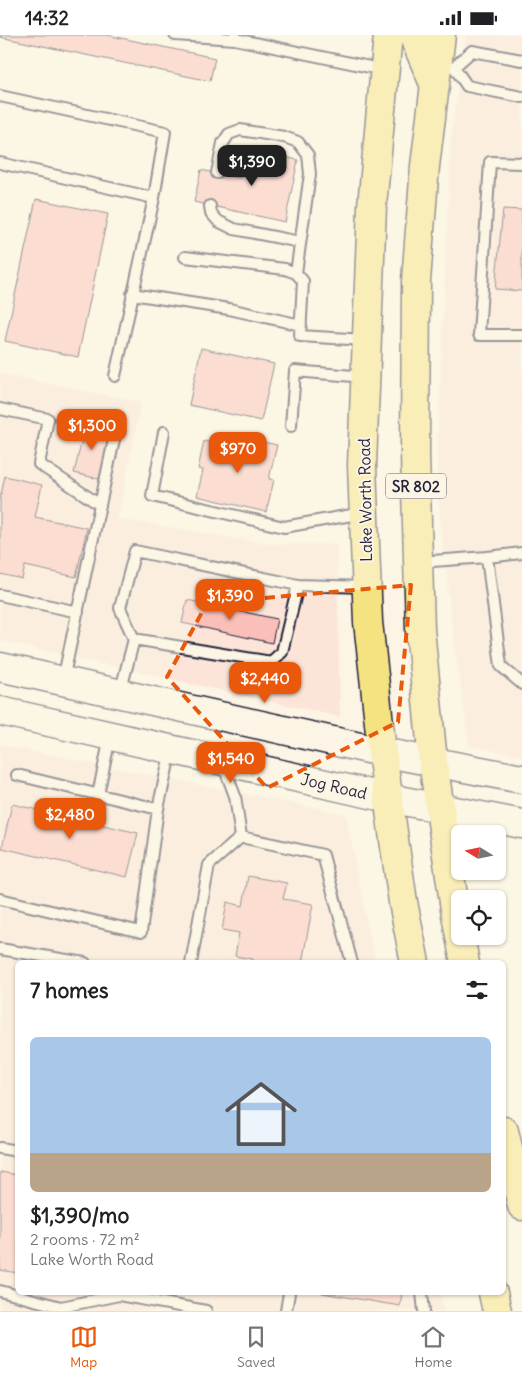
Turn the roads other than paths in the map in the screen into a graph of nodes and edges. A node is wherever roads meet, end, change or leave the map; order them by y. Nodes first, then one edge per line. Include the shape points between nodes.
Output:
1 (175, 35) edge
2 (388, 35) edge
3 (412, 35) edge
4 (441, 35) edge
5 (235, 37) edge
6 (522, 60) edge
7 (385, 70) junction
8 (442, 73) junction
9 (522, 97) edge
10 (0, 98) edge
11 (0, 163) edge
12 (522, 163) edge
13 (217, 173) dead end
14 (154, 198) junction
15 (210, 206) dead end
16 (300, 242) junction
17 (185, 257) dead end
18 (296, 273) junction
19 (132, 294) junction
20 (301, 325) junction
21 (522, 335) edge
22 (367, 340) junction
23 (115, 376) dead end
24 (366, 377) junction
25 (0, 409) edge
26 (291, 426) dead end
27 (164, 432) dead end
28 (115, 435) dead end
29 (100, 505) junction
30 (364, 513) junction
31 (522, 553) edge
32 (487, 557) junction
33 (418, 563) junction
34 (298, 585) junction
35 (366, 587) junction
36 (0, 595) edge
37 (78, 612) junction
38 (134, 639) junction
39 (0, 667) edge
40 (63, 681) junction
41 (522, 684) edge
42 (120, 693) junction
43 (0, 711) edge
44 (111, 736) junction
45 (171, 749) junction
46 (382, 752) junction
47 (222, 761) junction
48 (433, 762) junction
49 (17, 775) dead end
50 (522, 779) edge
51 (98, 795) junction
52 (388, 798) junction
53 (440, 808) junction
54 (158, 809) junction
55 (522, 824) edge
56 (241, 837) junction
57 (452, 890) edge
58 (0, 899) edge
59 (462, 945) edge
60 (0, 949) edge
61 (67, 960) edge
62 (192, 960) edge
63 (351, 960) edge
64 (414, 960) edge
65 (464, 960) edge
66 (506, 1137) edge
67 (0, 1148) edge
68 (15, 1150) edge
69 (518, 1175) edge
70 (522, 1206) edge
71 (0, 1291) edge
72 (15, 1295) edge
73 (15, 1295) edge
74 (119, 1295) edge
75 (119, 1295) edge
76 (289, 1295) edge
77 (422, 1295) edge
78 (493, 1295) edge
79 (206, 1311) edge
80 (286, 1311) edge
81 (424, 1311) edge
82 (497, 1311) edge

1 - 5 lane
2 - 7 main road, Lake Worth Road / SR 802
3 - 8 main road
4 - 8 main road, SR 802
5 - 7 lane
6 - 8 lane via 472,51
7 - 22 main road, Lake Worth Road / SR 802 via 372,206
8 - 9 lane via 467,86
8 - 33 main road, SR 802 via 425,166 416,281
10 - 14 lane via 166,132
11 - 14 lane
12 - 21 lane via 490,162 479,335
13 - 16 lane via 223,143 229,134 240,130 298,142 308,155 310,174
14 - 19 lane
15 - 16 lane via 218,221 234,229
16 - 18 lane
17 - 18 lane
18 - 20 lane via 303,281
19 - 20 lane via 229,309
19 - 23 lane
20 - 22 lane via 300,336
22 - 24 main road, Lake Worth Road / SR 802
24 - 26 lane via 295,371
24 - 30 main road, Lake Worth Road / SR 802 via 362,465
25 - 29 lane via 48,419 39,464
27 - 30 lane via 152,496 284,527
28 - 29 lane
29 - 37 lane
30 - 35 main road, Lake Worth Road / SR 802
31 - 32 lane
32 - 33 lane
32 - 41 lane via 501,666
33 - 48 main road, SR 802 via 420,629
34 - 35 lane
34 - 38 lane via 282,652 271,662
34 - 38 lane via 135,551 120,608
35 - 46 main road, Lake Worth Road / SR 802
36 - 37 lane
37 - 40 lane
38 - 42 lane
39 - 40 main road
40 - 42 main road
42 - 46 main road
43 - 44 main road, Jog Road
44 - 45 main road, Jog Road
44 - 51 lane
45 - 47 main road, Jog Road
45 - 54 lane
46 - 48 main road
46 - 52 main road, Lake Worth Road / SR 802
47 - 52 main road, Jog Road
47 - 56 lane via 235,796
48 - 50 main road
48 - 53 main road, SR 802
49 - 51 lane
51 - 54 lane
52 - 53 main road, Jog Road
52 - 64 main road, Lake Worth Road / SR 802
53 - 55 main road, Jog Road
53 - 57 main road, SR 802
54 - 58 lane via 140,931
56 - 62 lane via 209,865
56 - 63 lane via 323,855
59 - 65 main road, SR 802
60 - 61 lane
66 - 69 main road
67 - 68 lane
69 - 70 main road
71 - 73 lane
72 - 75 lane via 61,1307
74 - 79 lane
76 - 80 lane
77 - 81 lane
78 - 82 main road

